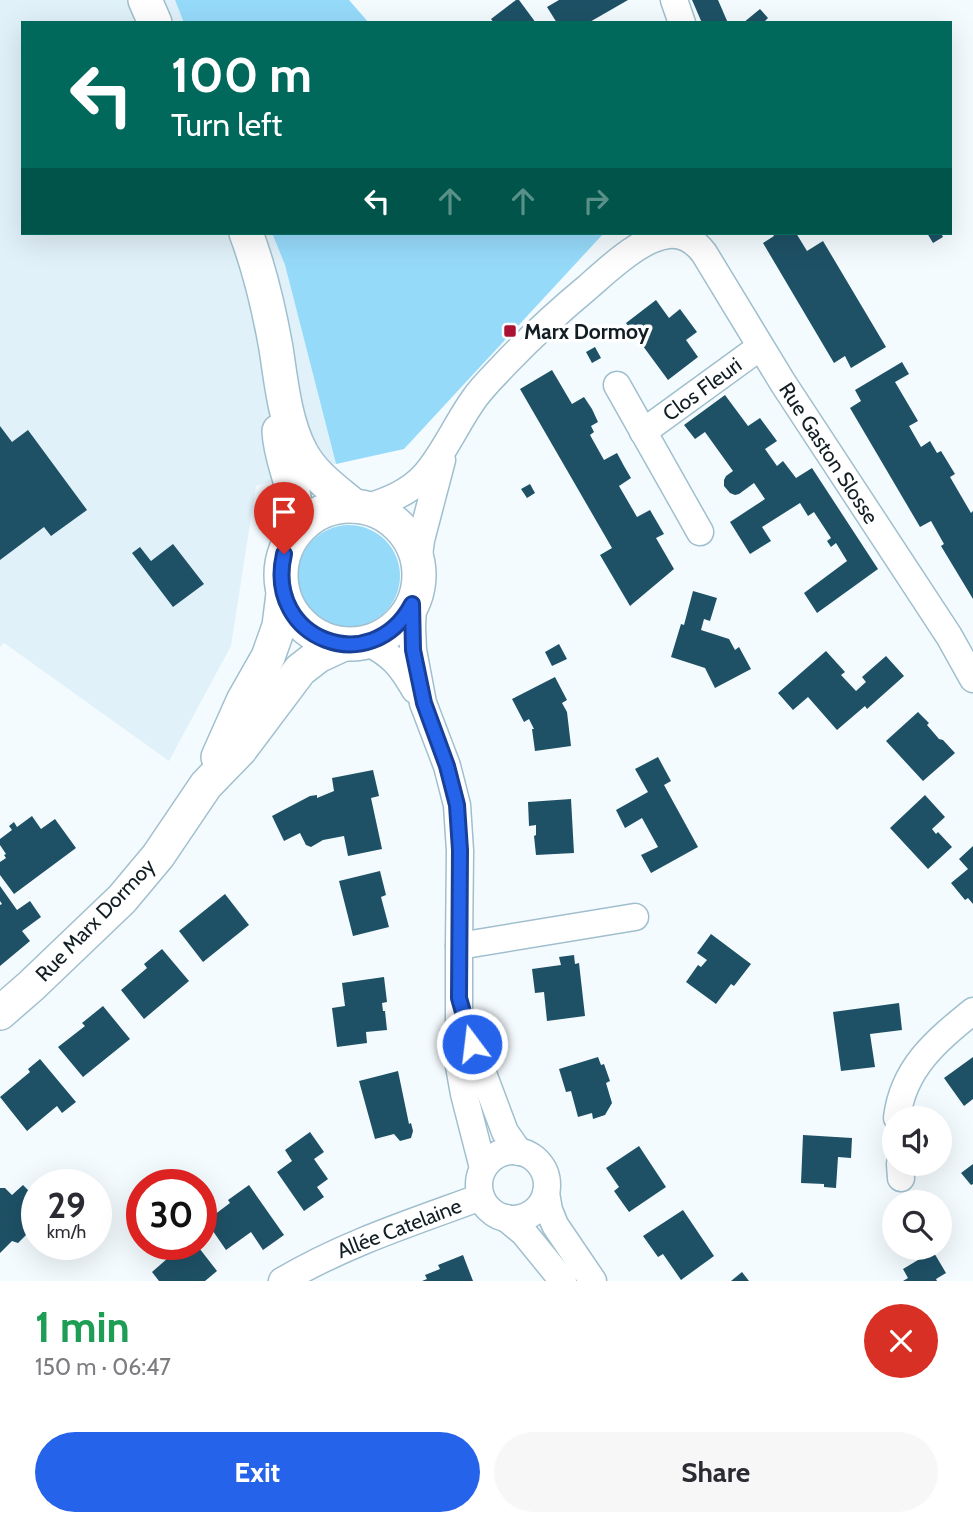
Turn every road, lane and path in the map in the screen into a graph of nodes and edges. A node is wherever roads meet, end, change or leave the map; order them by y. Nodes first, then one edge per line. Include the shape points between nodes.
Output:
1 (145, 0) edge
2 (674, 0) edge
3 (154, 21) edge
4 (681, 21) edge
5 (247, 235) edge
6 (667, 235) edge
7 (681, 235) edge
8 (760, 347) junction
9 (280, 371) junction
10 (617, 385) dead end
11 (643, 432) junction
12 (445, 448) junction
13 (359, 507) junction
14 (296, 531) junction
15 (700, 531) dead end
16 (418, 563) junction
17 (283, 594) junction
18 (412, 604) junction
19 (355, 643) junction
20 (973, 679) edge
21 (424, 703) junction
22 (206, 785) junction
23 (635, 917) dead end
24 (458, 946) junction
25 (459, 998) junction
26 (973, 1011) edge
27 (0, 1013) edge
28 (899, 1106) edge
29 (519, 1152) junction
30 (483, 1168) junction
31 (546, 1193) junction
32 (481, 1198) junction
33 (506, 1219) junction
34 (282, 1281) edge
35 (563, 1281) edge
36 (593, 1281) edge

1 - 3 street
2 - 4 street
5 - 9 street via 266,299
6 - 12 street via 644,243 620,260 516,353 475,397
7 - 8 street, Rue Gaston Slosse via 698,244
8 - 11 street, Clos Fleuri
8 - 20 street, Rue Gaston Slosse
9 - 13 street via 301,452 318,474
9 - 14 street via 280,448 292,489
10 - 11 street, Clos Fleuri
11 - 15 street, Clos Fleuri
12 - 13 street via 415,485 390,499
12 - 16 street
13 - 14 street via 332,508
13 - 16 street via 396,524
14 - 17 street via 282,564
16 - 18 street
17 - 19 street via 305,628 323,639
17 - 22 street, Rue Marx Dormoy via 271,649
18 - 19 street via 394,629
18 - 21 street via 413,650
19 - 21 street via 381,649 397,662
19 - 22 street, Rue Marx Dormoy via 318,656 300,670 240,750
21 - 24 street via 457,805
22 - 27 street, Rue Marx Dormoy via 122,899
23 - 24 street
24 - 25 street
25 - 29 street via 501,1122
25 - 30 street via 461,1081
26 - 28 street via 921,1060 906,1083
29 - 30 street via 502,1153
29 - 31 street via 531,1156 543,1169
30 - 32 street
31 - 33 street via 529,1215
31 - 36 street via 555,1225
32 - 33 street via 491,1211
32 - 34 street, Allée Catelaine via 354,1245
33 - 35 street via 524,1233

